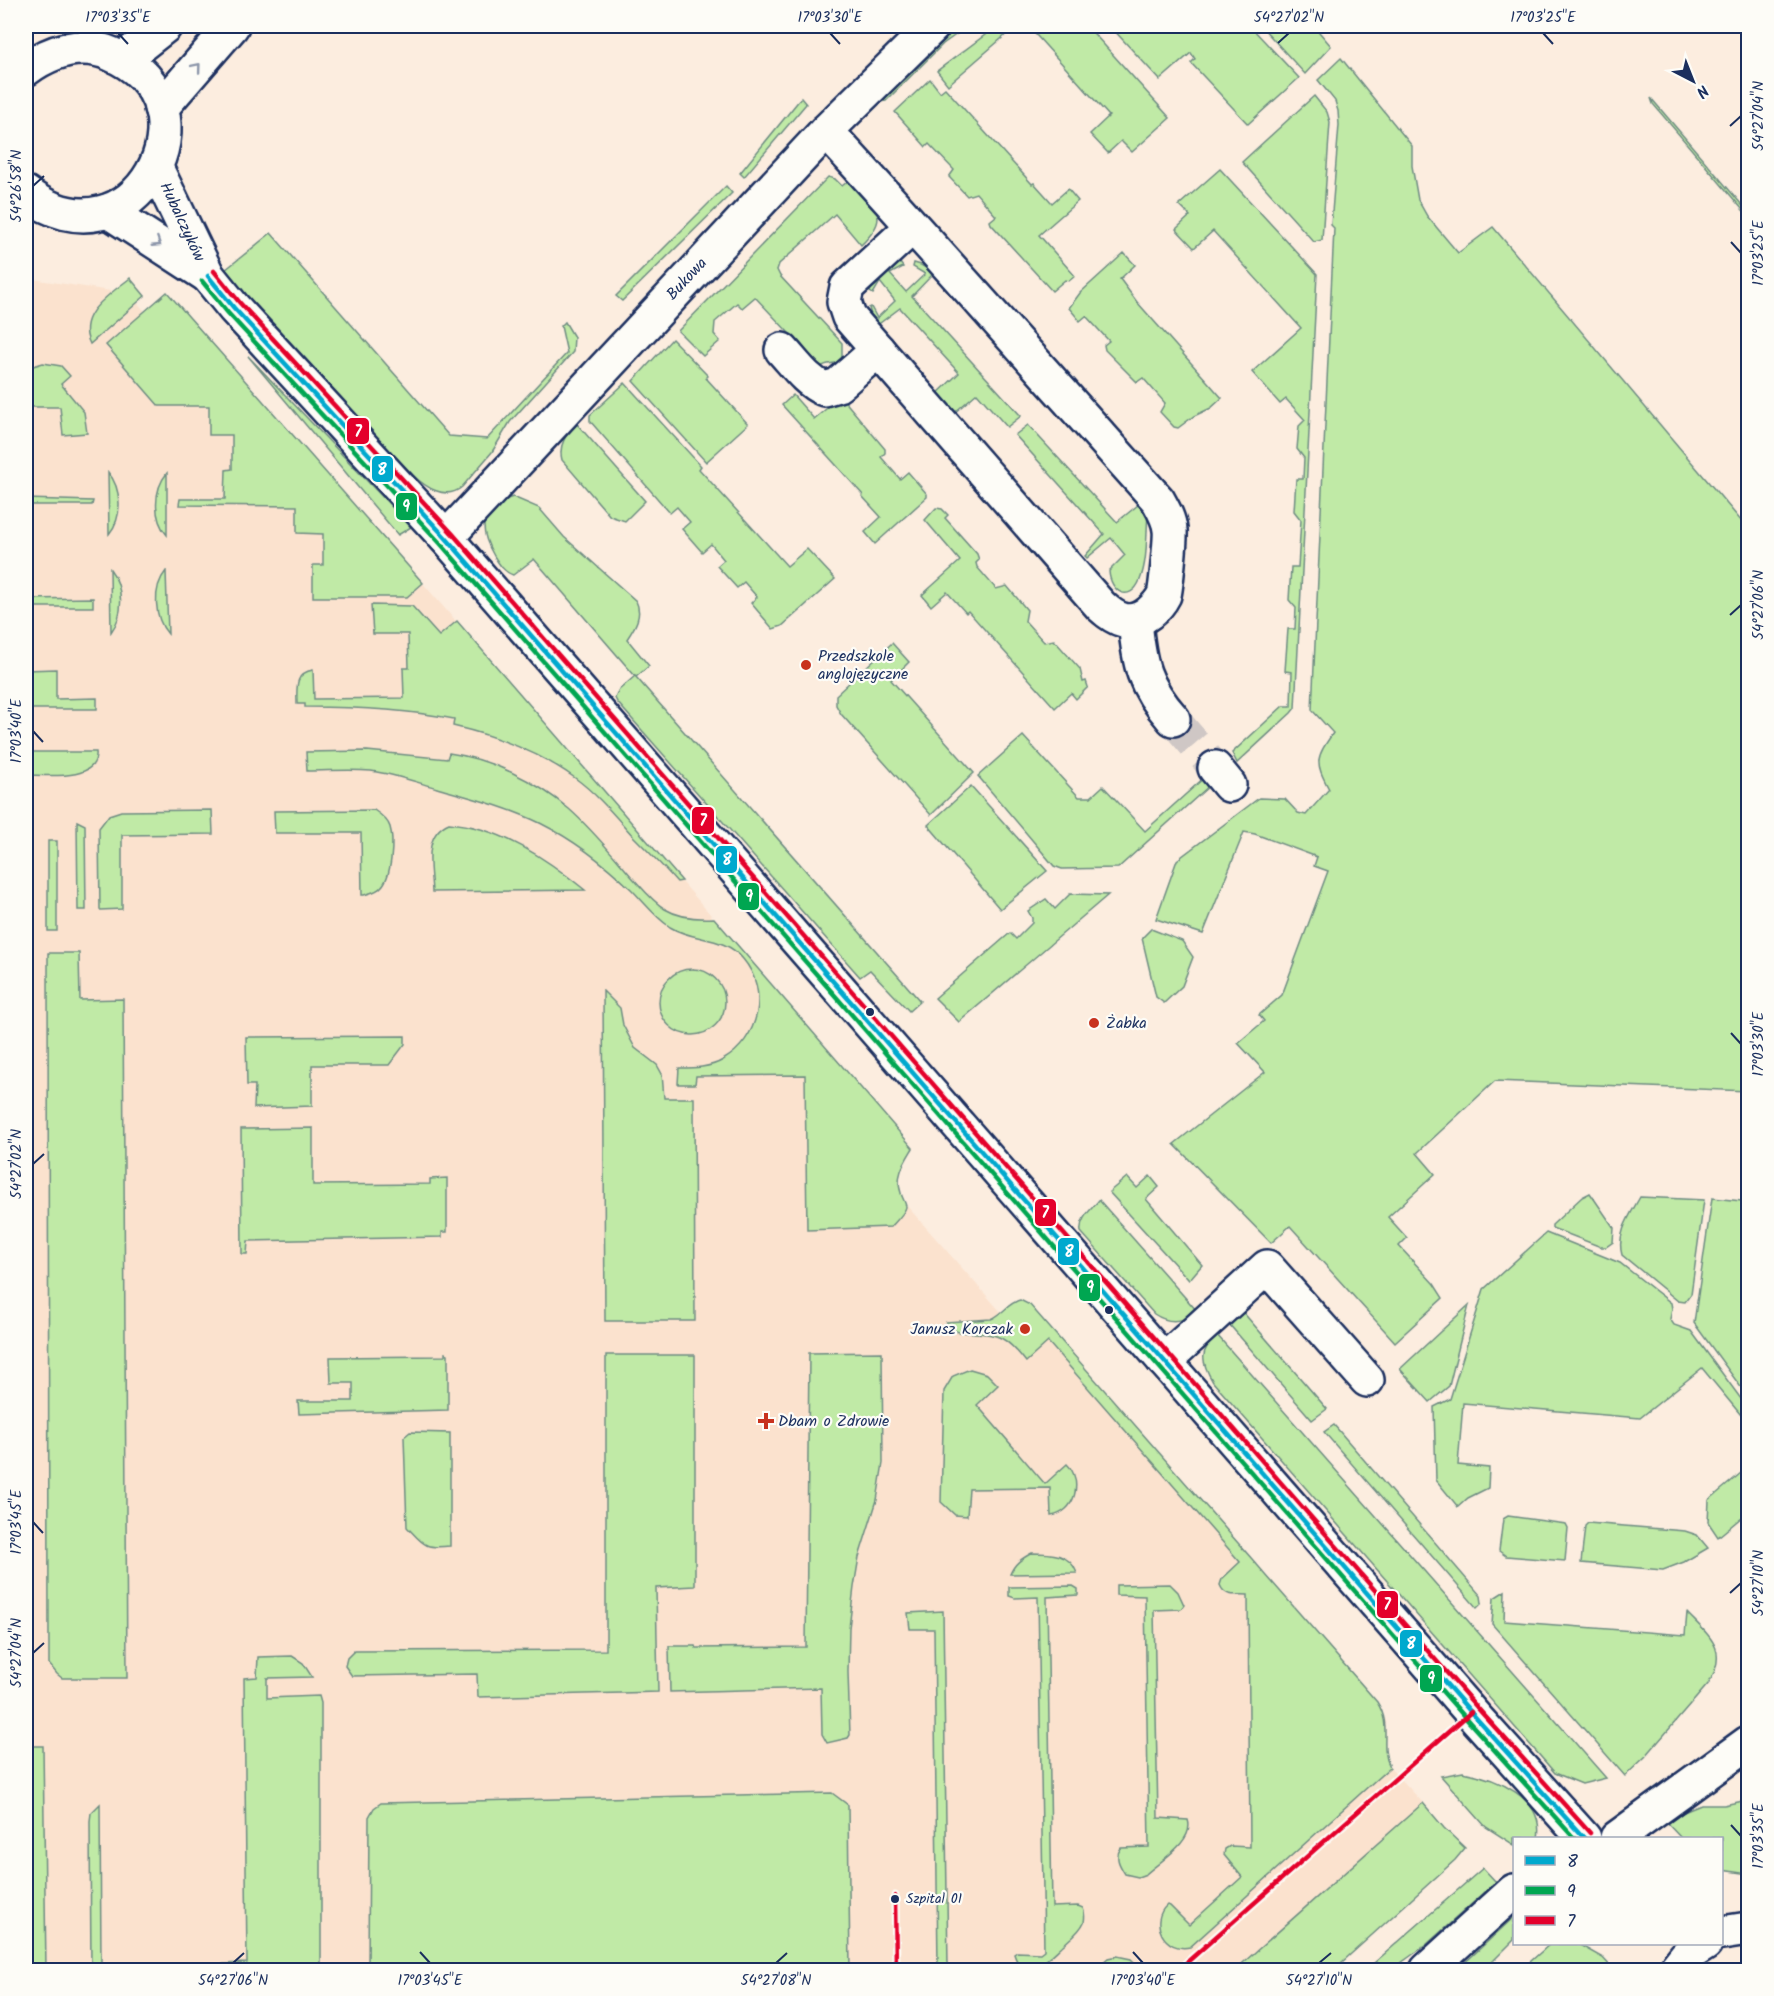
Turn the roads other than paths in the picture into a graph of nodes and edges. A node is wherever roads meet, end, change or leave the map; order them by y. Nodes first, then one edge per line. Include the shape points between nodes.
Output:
1 (165, 26) edge
2 (232, 26) edge
3 (933, 26) edge
4 (31, 57) edge
5 (123, 59) junction
6 (161, 108) junction
7 (826, 131) junction
8 (156, 168) junction
9 (31, 206) edge
10 (108, 211) junction
11 (912, 227) junction
12 (208, 276) junction
13 (782, 350) dead end
14 (878, 350) junction
15 (446, 538) junction
16 (1135, 621) junction
17 (1173, 719) tunnel mouth
18 (1164, 1360) junction
19 (1368, 1380) dead end
20 (1749, 1743) edge
21 (1579, 1837) edge
22 (1620, 1837) edge
23 (1513, 1894) edge
24 (1749, 1929) edge
25 (1723, 1933) edge
26 (1427, 1971) edge

1 - 5 street
6 -> 2 street
3 - 7 street, Bukowa
4 - 5 street via 82,48
5 - 6 street via 140,72
6 - 8 street via 165,128
7 - 11 street
7 - 15 street, Bukowa
8 - 10 street via 128,201
8 - 12 street, Hubalczyków
9 - 10 street via 68,214
10 -> 12 street, Hubalczyków
11 - 14 street via 847,288 844,302 849,316
11 - 16 street via 1165,511 1170,530 1164,595 1155,608
12 - 15 street, Hubalczyków
13 - 14 street via 815,385 825,389 838,385
14 - 16 street via 1101,606 1125,622
15 - 18 street, Hubalczyków
16 - 17 street via 1145,680
18 - 19 street via 1267,1267
18 - 21 street, Hubalczyków
20 - 22 street
23 - 26 street
24 - 25 street

